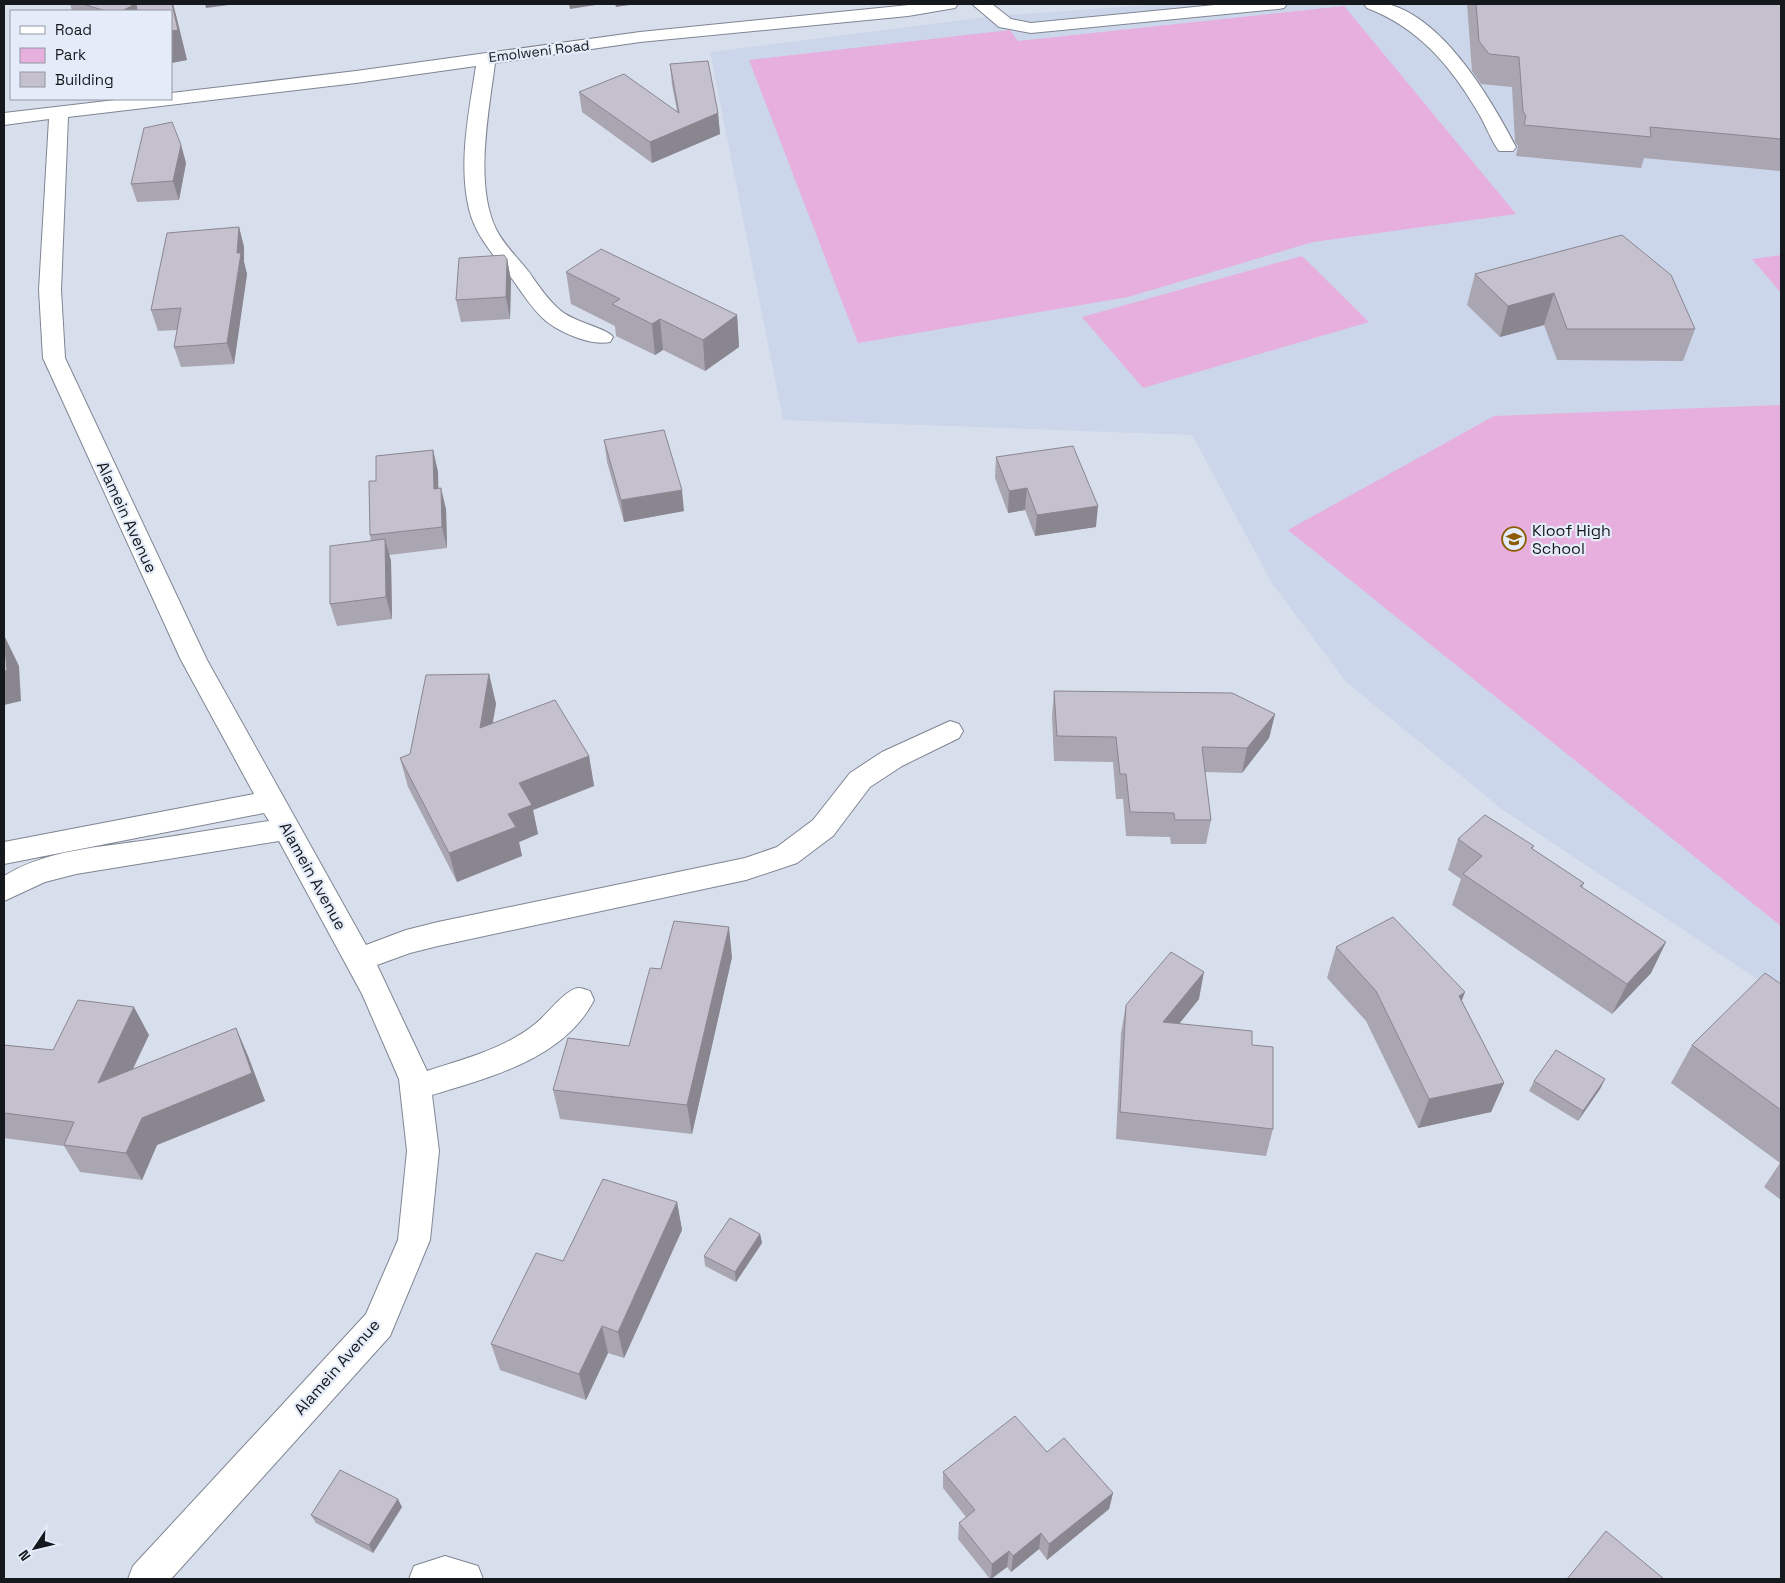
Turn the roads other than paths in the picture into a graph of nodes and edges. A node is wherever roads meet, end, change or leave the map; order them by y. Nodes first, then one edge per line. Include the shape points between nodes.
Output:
1 (926, 4) edge
2 (949, 4) edge
3 (982, 4) edge
4 (1278, 4) edge
5 (1373, 4) edge
6 (908, 11) junction
7 (487, 58) junction
8 (172, 99) edge
9 (162, 100) edge
10 (58, 112) junction
11 (4, 119) edge
12 (1506, 147) dead end
13 (602, 338) dead end
14 (950, 731) dead end
15 (271, 801) junction
16 (287, 829) junction
17 (4, 853) edge
18 (4, 890) edge
19 (359, 960) junction
20 (579, 1000) dead end
21 (415, 1088) junction
22 (146, 1579) edge
23 (427, 1579) edge
24 (464, 1579) edge

1 - 6 street, Emolweni Road
2 - 6 street, Emolweni Road
3 - 4 street via 1005,23 1031,28
5 - 12 street via 1405,17 1437,44 1494,121
6 - 7 street, Emolweni Road via 640,37
7 - 8 street, Emolweni Road
7 - 13 street via 476,169 478,198 485,226 550,315 574,330
9 - 10 street, Emolweni Road
10 - 11 street, Emolweni Road
10 - 15 street, Alamein Avenue via 50,290 54,358 194,660
14 - 19 street via 892,759 860,780 823,828 787,855 737,871 438,934
15 - 16 street, Alamein Avenue
15 - 17 street
16 - 18 street via 45,869
16 - 19 street, Alamein Avenue
19 - 21 street, Alamein Avenue via 415,1079
20 - 21 street via 558,1024 511,1055
21 - 22 street, Alamein Avenue via 423,1151 414,1240 378,1325
23 - 24 street via 445,1575

